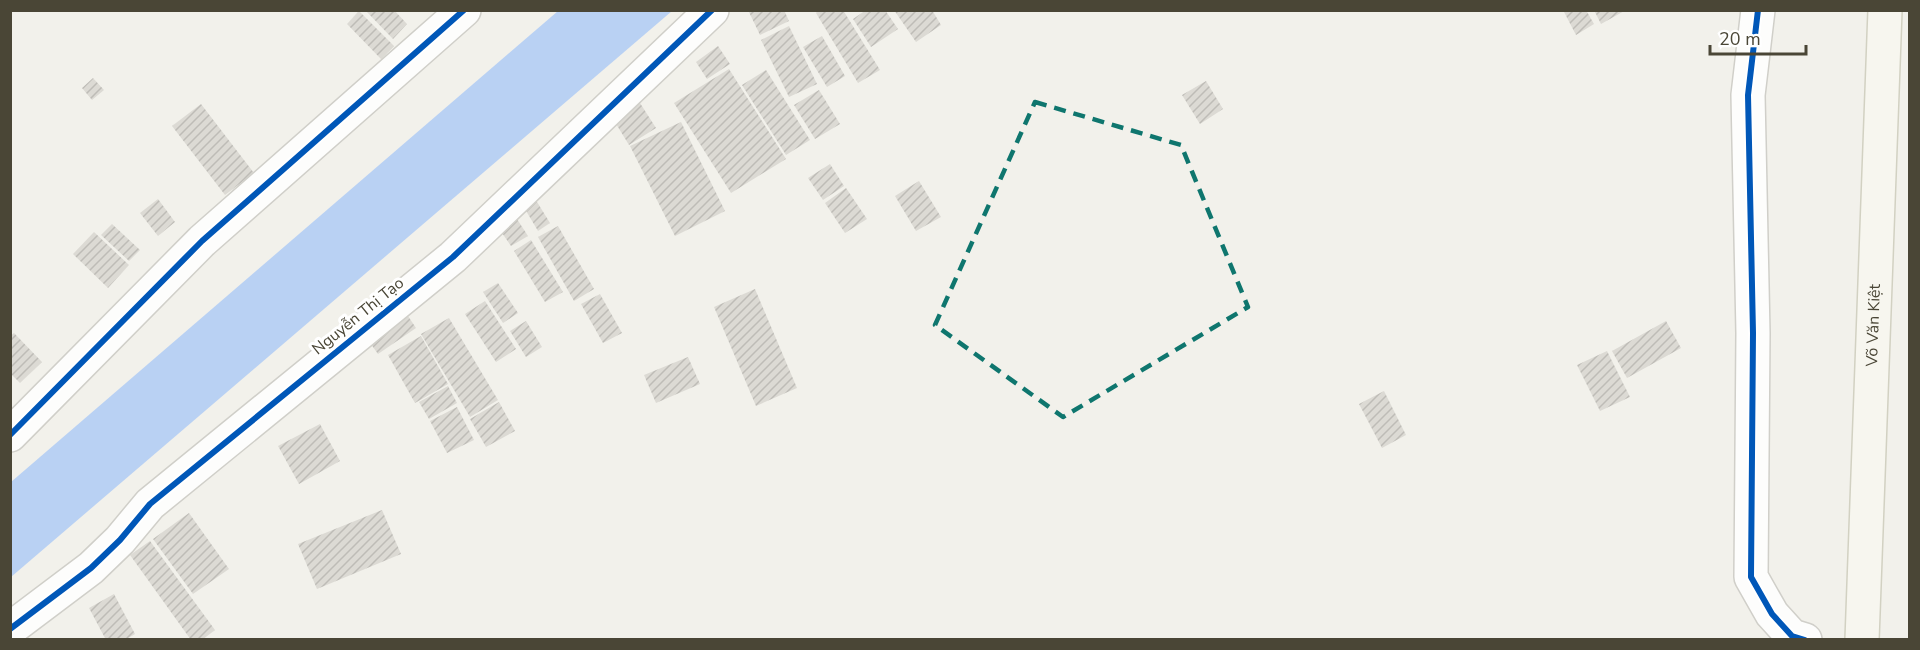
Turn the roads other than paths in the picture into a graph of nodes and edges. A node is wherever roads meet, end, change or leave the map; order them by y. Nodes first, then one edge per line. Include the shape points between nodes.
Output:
1 (464, 10) edge
2 (712, 10) edge
3 (1758, 10) edge
4 (1885, 10) edge
5 (10, 435) edge
6 (10, 629) edge
7 (1796, 638) edge
8 (1862, 639) edge

1 - 5 street via 202,241
2 - 6 street, Nguyễn Thị Tạo via 453,256 150,504 91,568
3 - 7 street via 1748,95 1753,333 1751,577 1772,614
4 - 8 main road, Võ Văn Kiệt

